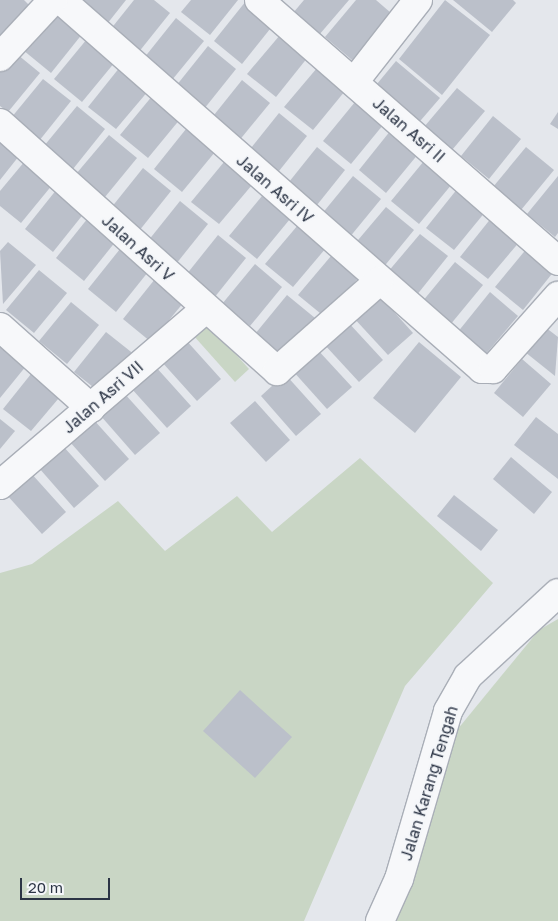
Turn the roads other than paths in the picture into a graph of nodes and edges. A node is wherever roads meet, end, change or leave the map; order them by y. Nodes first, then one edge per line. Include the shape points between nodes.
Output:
1 (53, 0) edge
2 (61, 0) edge
3 (259, 0) edge
4 (418, 0) edge
5 (0, 57) edge
6 (354, 82) junction
7 (0, 122) edge
8 (558, 261) edge
9 (379, 281) junction
10 (558, 296) edge
11 (205, 309) junction
12 (0, 327) edge
13 (91, 408) junction
14 (0, 485) edge
15 (558, 593) edge
16 (380, 921) edge

1 - 5 street
2 - 9 street, Jalan Asri IV
3 - 6 street, Jalan Asri II
4 - 6 street
6 - 8 street, Jalan Asri II
7 - 11 street, Jalan Asri V
9 - 10 street, Jalan Asri IV via 482,369 493,369
9 - 11 street, Jalan Asri V via 277,371
11 - 13 street, Jalan Asri VII
12 - 13 street
13 - 14 street, Jalan Asri VII
15 - 16 street, Jalan Karang Tengah via 468,676 448,711 399,879

